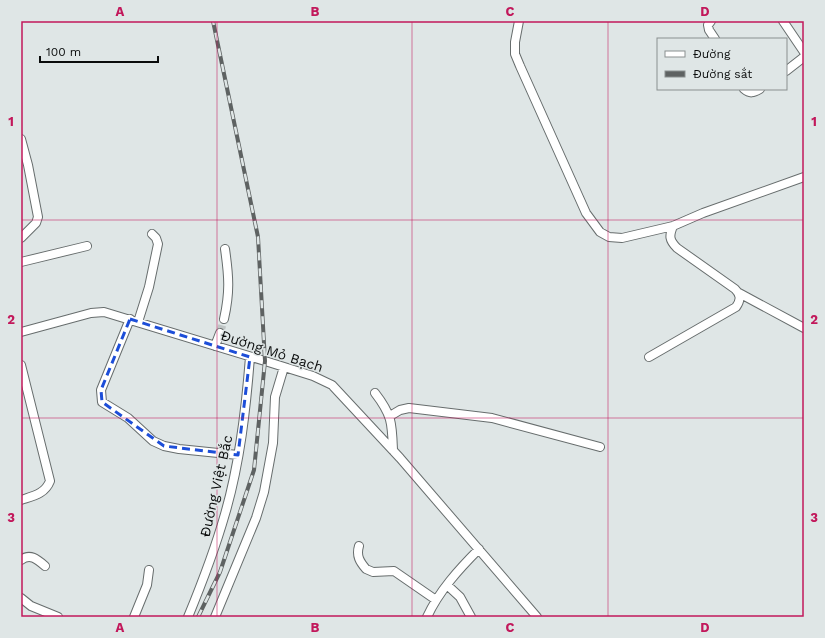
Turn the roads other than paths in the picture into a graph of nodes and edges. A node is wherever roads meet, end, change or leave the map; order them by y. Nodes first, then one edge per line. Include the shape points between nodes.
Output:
1 (520, 21) edge
2 (711, 21) edge
3 (783, 21) edge
4 (714, 38) edge
5 (804, 52) edge
6 (804, 57) edge
7 (787, 70) edge
8 (746, 90) edge
9 (758, 90) edge
10 (21, 138) edge
11 (804, 177) edge
12 (672, 226) junction
13 (152, 234) dead end
14 (21, 238) edge
15 (87, 246) dead end
16 (225, 249) dead end
17 (21, 262) edge
18 (739, 294) junction
19 (224, 320) tunnel mouth
20 (134, 321) junction
21 (804, 328) edge
22 (21, 332) edge
23 (220, 333) tunnel mouth
24 (215, 346) junction
25 (250, 357) junction
26 (649, 357) dead end
27 (21, 365) edge
28 (284, 367) junction
29 (375, 393) dead end
30 (390, 416) junction
31 (600, 447) dead end
32 (393, 450) junction
33 (238, 455) junction
34 (21, 500) edge
35 (359, 546) dead end
36 (479, 549) junction
37 (21, 560) edge
38 (45, 566) dead end
39 (149, 570) dead end
40 (447, 585) junction
41 (21, 598) edge
42 (436, 600) junction
43 (58, 617) edge
44 (134, 617) edge
45 (188, 617) edge
46 (215, 617) edge
47 (427, 617) edge
48 (471, 617) edge
49 (537, 617) edge

1 - 12 street via 516,54 586,213 600,232 609,237 622,238
2 - 4 street via 708,25
3 - 5 street
6 - 7 street
8 - 9 street via 754,93
10 - 14 street via 38,217 36,224
11 - 12 street
12 - 18 street via 669,235 671,242
13 - 20 street via 158,244 149,287
15 - 17 street
16 - 19 street via 230,289
18 - 21 street
18 - 26 street via 736,307
20 - 22 street, Đường Mỏ Bạch via 98,312
20 - 24 street, Đường Mỏ Bạch
20 - 33 street via 101,390 102,402 128,418 153,441 164,446
23 - 24 street
24 - 25 street, Đường Mỏ Bạch
25 - 28 street, Đường Mỏ Bạch
25 - 33 street, Đường Việt Bắc
27 - 34 street via 50,481 44,492
28 - 32 street, Đường Mỏ Bạch via 332,385
28 - 46 street via 275,397 273,443 264,492 256,518
29 - 30 street
30 - 31 street via 408,408 492,418
30 - 32 street
32 - 36 street, Đường Mỏ Bạch
33 - 45 street, Đường Việt Bắc via 226,513 208,569
35 - 42 street via 358,557 366,569 373,572 394,571
36 - 40 street
36 - 49 street, Đường Mỏ Bạch
37 - 38 street via 31,557
39 - 44 street via 147,585
40 - 42 street
40 - 48 street via 460,597
41 - 43 street via 30,606
42 - 47 street

